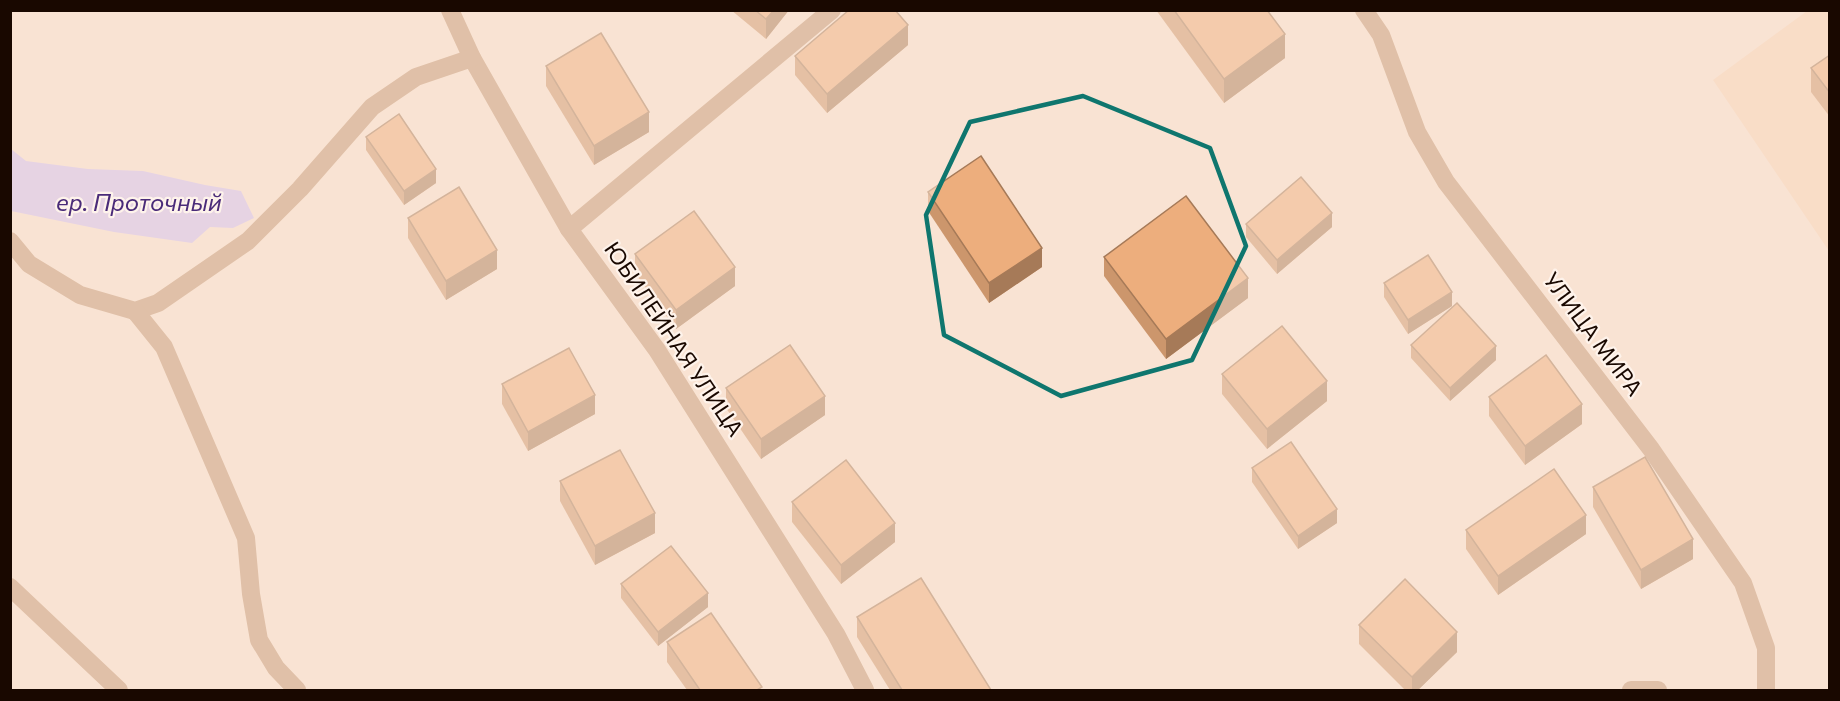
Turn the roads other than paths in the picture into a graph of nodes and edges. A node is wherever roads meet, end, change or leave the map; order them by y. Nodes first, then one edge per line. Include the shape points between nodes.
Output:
1 (450, 10) edge
2 (832, 10) edge
3 (1364, 10) edge
4 (472, 58) junction
5 (569, 229) junction
6 (10, 241) edge
7 (135, 311) junction
8 (10, 587) edge
9 (119, 690) edge
10 (297, 690) edge
11 (866, 690) edge
12 (1631, 690) edge
13 (1658, 690) edge
14 (1766, 690) edge

1 - 4 street, ЮБИЛЕЙНАЯ УЛИЦА
2 - 5 street
3 - 14 street, УЛИЦА МИРА via 1381,35 1417,132 1446,182 1651,449 1743,583 1766,648
4 - 5 street, ЮБИЛЕЙНАЯ УЛИЦА
4 - 7 street via 416,77 372,107 248,241 158,303
5 - 11 street, ЮБИЛЕЙНАЯ УЛИЦА via 657,350 836,634
6 - 7 street via 29,264 80,295
7 - 10 street via 164,347 246,538 259,640 276,668
8 - 9 street
12 - 13 street

